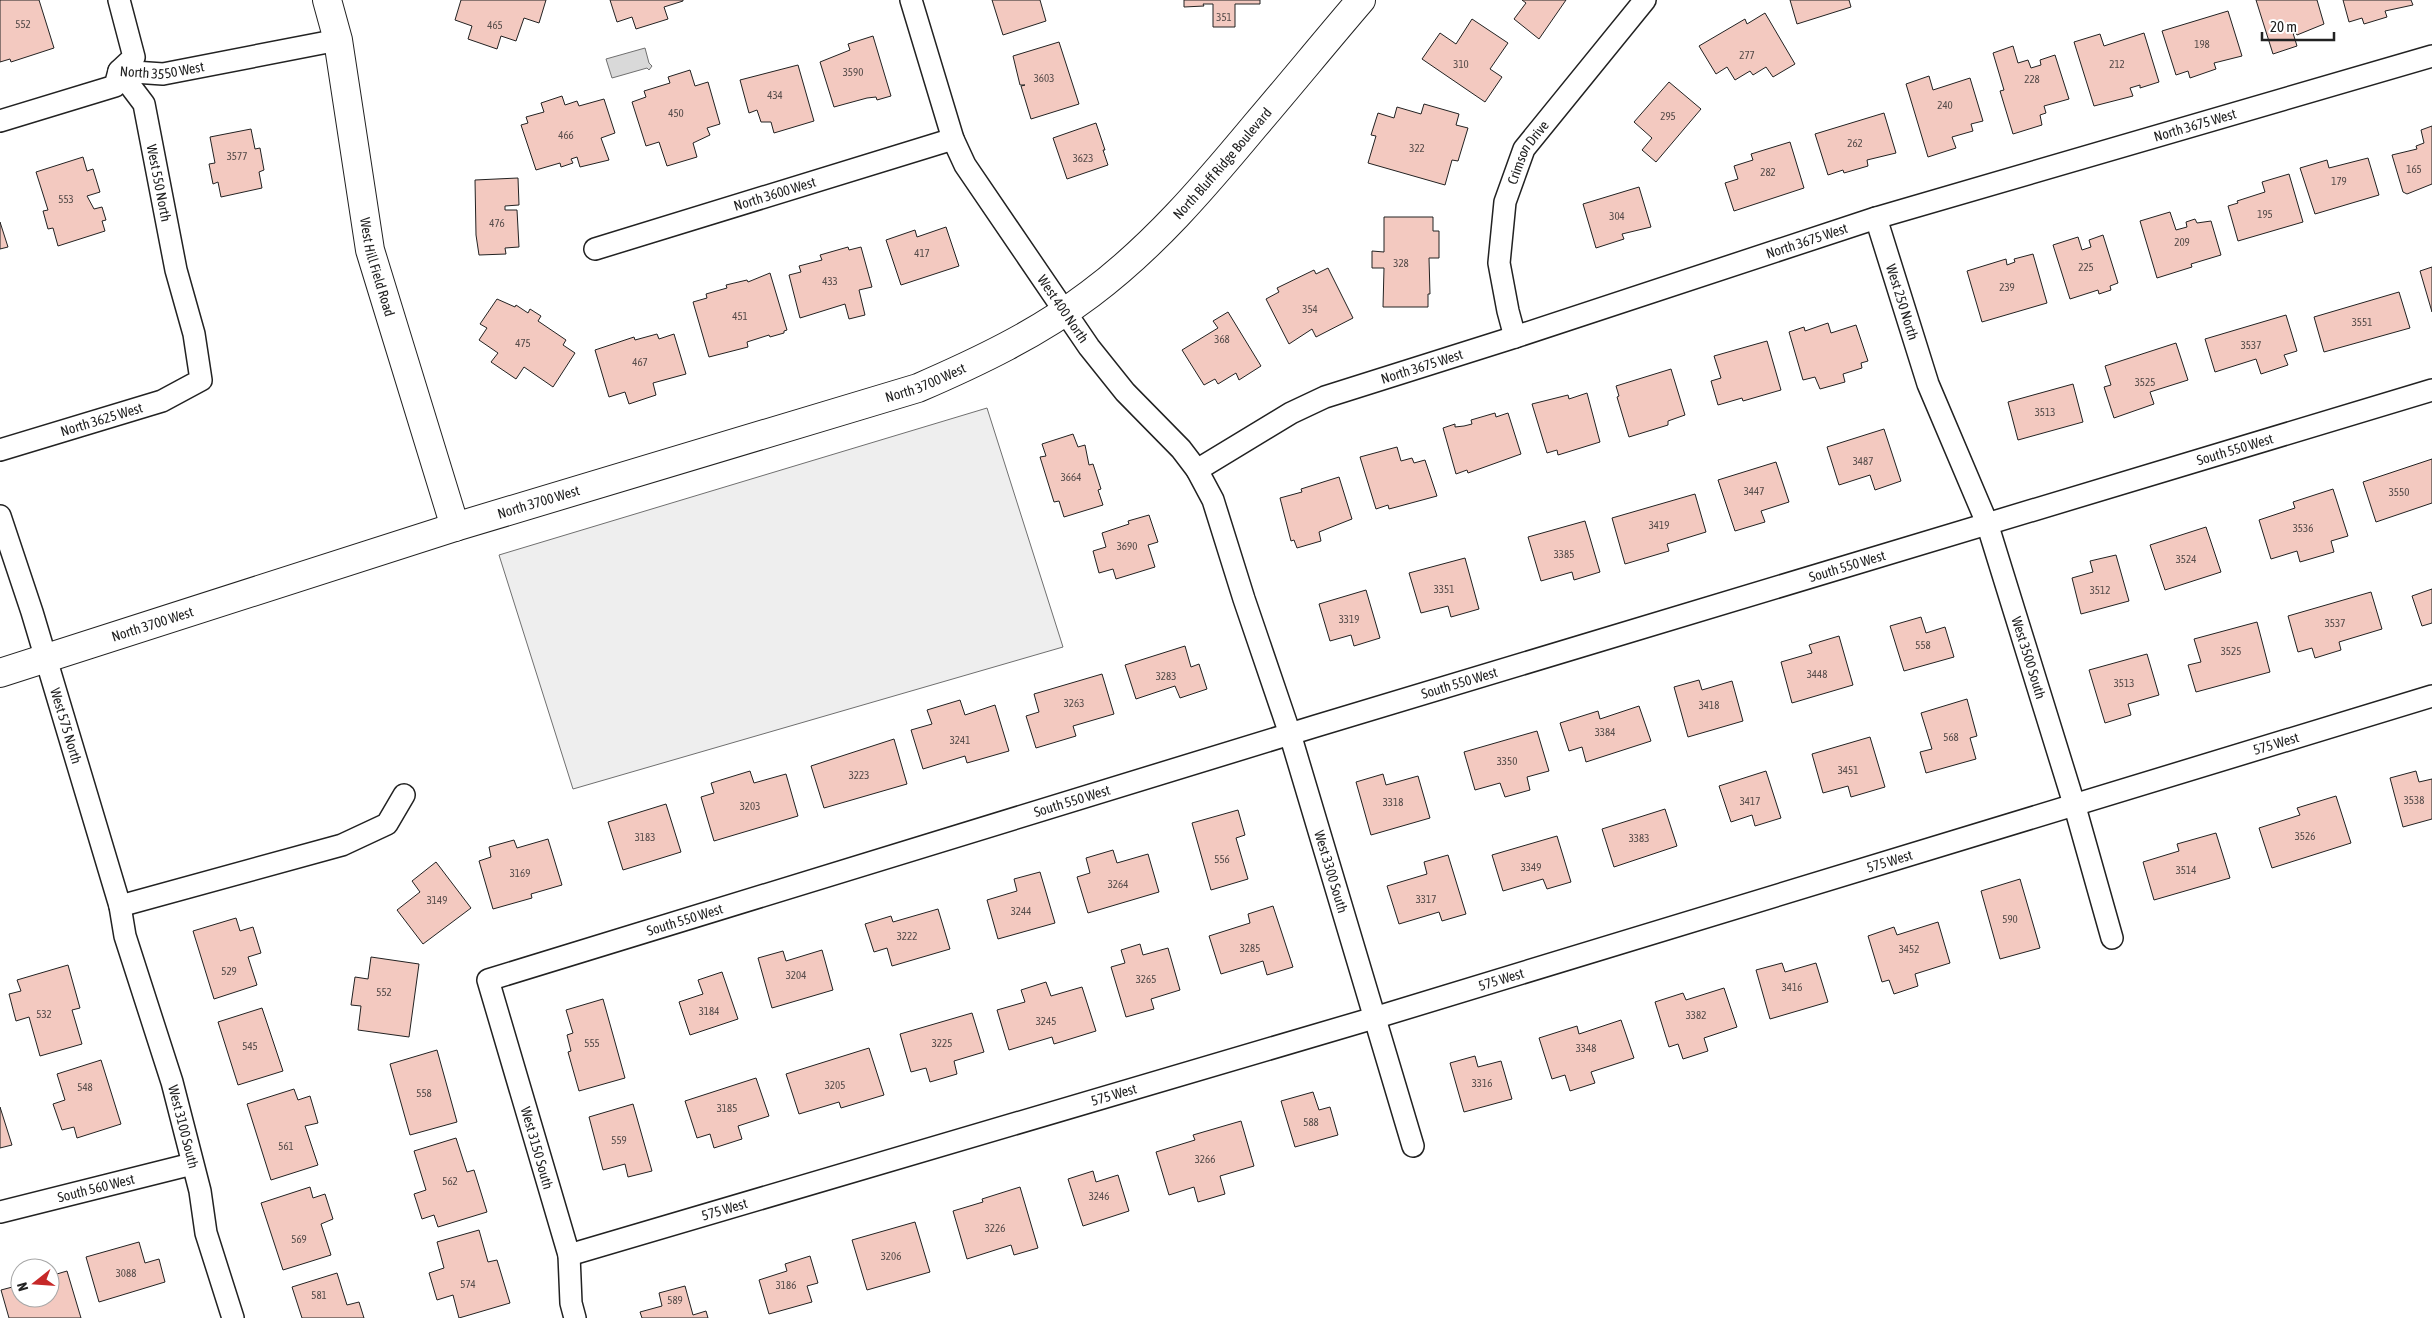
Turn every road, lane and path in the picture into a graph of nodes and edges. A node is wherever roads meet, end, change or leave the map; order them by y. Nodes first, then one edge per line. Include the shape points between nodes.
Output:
1 (119, 0) edge
2 (327, 0) edge
3 (911, 0) edge
4 (1361, 0) edge
5 (1645, 0) edge
6 (338, 40) junction
7 (2432, 56) edge
8 (120, 71) junction
9 (0, 121) edge
10 (954, 139) junction
11 (1876, 218) junction
12 (594, 249) dead end
13 (1066, 310) junction
14 (1515, 337) junction
15 (201, 380) joint
16 (1928, 384) joint
17 (2432, 390) edge
18 (0, 450) edge
19 (1197, 470) junction
20 (0, 516) edge
21 (1987, 523) junction
22 (455, 527) junction
23 (1244, 599) joint
24 (46, 659) junction
25 (0, 673) edge
26 (2432, 696) edge
27 (1290, 734) junction
28 (404, 795) dead end
29 (2075, 806) junction
30 (120, 906) junction
31 (125, 936) joint
32 (2112, 938) dead end
33 (488, 980) joint
34 (1374, 1018) junction
35 (1413, 1146) dead end
36 (192, 1164) junction
37 (0, 1212) edge
38 (569, 1256) junction
39 (233, 1318) edge
40 (575, 1318) edge

1 - 8 street via 134,57
2 - 6 street, West Hill Field Road
3 - 10 street, West 400 North
4 - 13 street, North Bluff Ridge Boulevard via 1207,184 1150,243 1091,294
5 - 14 street, Crimson Drive via 1524,149 1505,202 1499,263
6 - 8 street, North 3550 West via 163,74
6 - 22 street, West Hill Field Road via 370,250
7 - 11 street, North 3675 West
8 - 9 street, North 3550 West via 115,86
8 - 15 street, West 550 North via 144,104
10 - 12 street, North 3600 West
10 - 13 street, West 400 North via 965,165
11 - 14 street, North 3675 West
11 - 16 street, West 250 North
13 - 19 street, West 400 North via 1089,347 1125,392
13 - 22 street, North 3700 West via 976,362 918,388
14 - 19 street, North 3675 West via 1325,397 1291,413
15 - 18 street, North 3625 West via 162,401
16 - 21 street, West 3500 South
17 - 21 street, South 550 West
19 - 23 street, West 400 North via 1213,500
20 - 24 street, West 575 North
21 - 27 street, South 550 West
21 - 29 street, West 3500 South
22 - 24 street, North 3700 West
23 - 27 street, West 3300 South
24 - 25 street, North 3700 West
24 - 30 street, West 575 North
26 - 29 street, 575 West
27 - 33 street, South 550 West
27 - 34 street, West 3300 South
28 - 30 street via 387,824 342,845
29 - 32 street, West 3500 South
29 - 34 street, 575 West
30 - 31 street, West 575 North
31 - 36 street, West 3100 South via 172,1082
33 - 38 street, West 3150 South
34 - 35 street, West 3300 South
34 - 38 street, 575 West
36 - 37 street, South 560 West
36 - 39 street, West 3100 South via 200,1191 206,1234
38 - 40 street, West 3150 South via 571,1303

